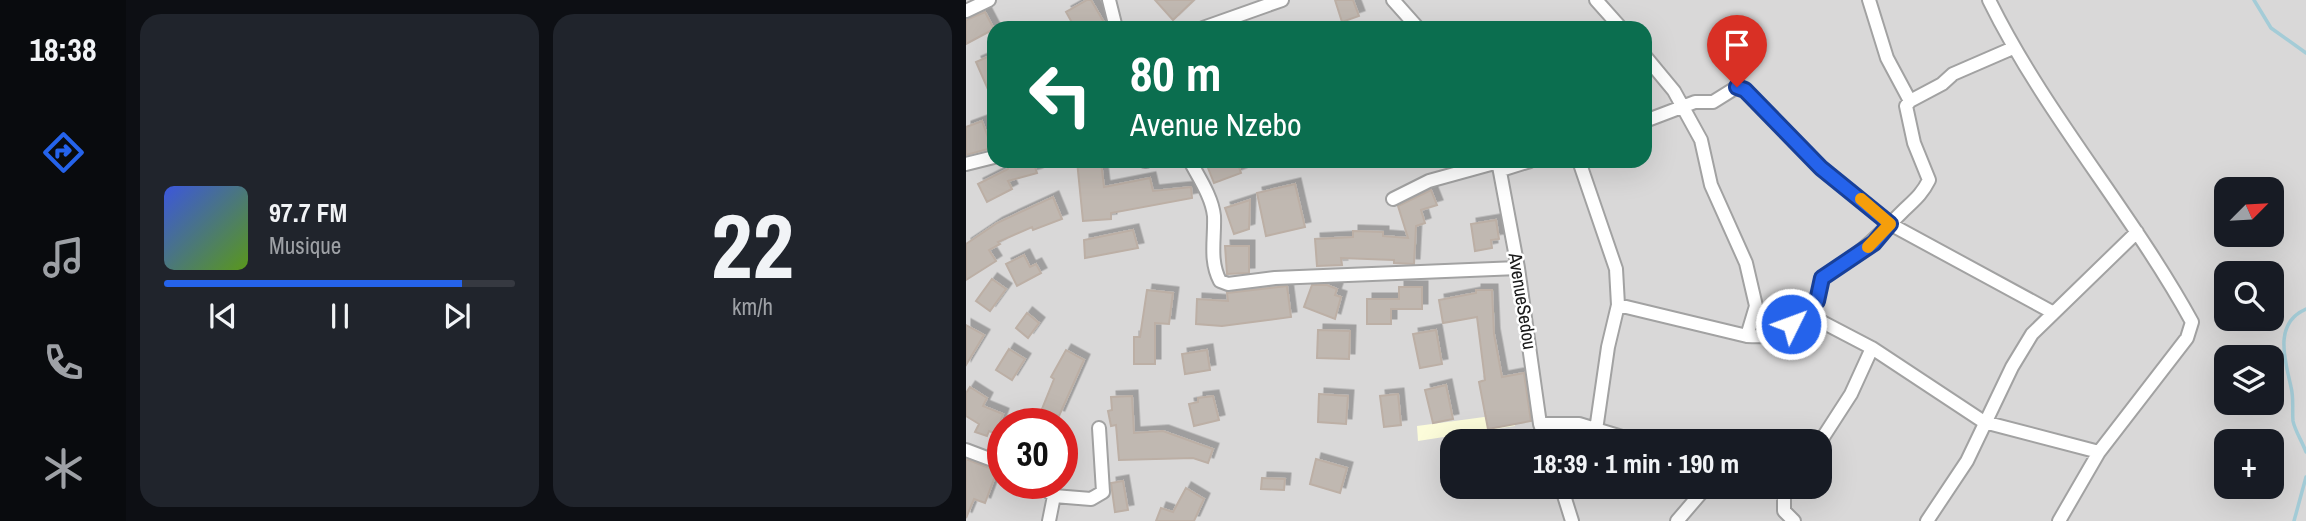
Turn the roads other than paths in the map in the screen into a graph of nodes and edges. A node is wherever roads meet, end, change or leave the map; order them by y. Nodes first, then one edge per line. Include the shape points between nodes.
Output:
1 (989, 0) edge
2 (1109, 0) edge
3 (1282, 0) edge
4 (1393, 0) edge
5 (1596, 0) edge
6 (1869, 0) edge
7 (1989, 0) edge
8 (966, 10) edge
9 (1114, 21) edge
10 (1223, 21) edge
11 (1412, 21) edge
12 (1615, 21) edge
13 (2013, 48) junction
14 (1652, 64) edge
15 (1910, 101) junction
16 (1683, 107) junction
17 (1652, 118) edge
18 (987, 158) edge
19 (966, 164) edge
20 (1193, 168) edge
21 (1482, 168) edge
22 (1500, 168) edge
23 (1581, 168) edge
24 (1393, 199) dead end
25 (1890, 224) junction
26 (2137, 232) junction
27 (1518, 268) junction
28 (1618, 305) junction
29 (2052, 312) junction
30 (1805, 313) junction
31 (1747, 336) junction
32 (1872, 348) junction
33 (1984, 422) junction
34 (1540, 424) junction
35 (1098, 428) dead end
36 (1542, 429) edge
37 (1593, 429) edge
38 (1596, 429) edge
39 (1828, 429) edge
40 (966, 450) edge
41 (2099, 452) junction
42 (987, 458) edge
43 (1078, 498) edge
44 (1053, 499) edge
45 (1565, 499) edge
46 (1696, 499) edge
47 (1783, 499) edge
48 (1049, 521) edge
49 (1572, 521) edge
50 (1677, 521) edge
51 (1794, 521) edge
52 (1927, 521) edge
53 (2059, 521) edge

1 - 8 street
2 - 9 street
3 - 10 street
4 - 11 street
5 - 12 street
6 - 15 street via 1887,58
7 - 13 street
13 - 15 street via 1953,74
13 - 26 street
14 - 16 street
15 - 25 street via 1906,106 1911,134 1929,180 1921,197
16 - 17 street
16 - 25 street via 1713,102 1737,87 1745,90 1821,168
16 - 31 street via 1701,140 1711,185 1751,278 1756,316
18 - 19 street
20 - 27 street via 1214,214 1212,250 1217,274 1228,284
21 - 24 street via 1439,178
22 - 27 street, AvenueSedou
23 - 28 street via 1616,270
25 - 29 street
25 - 30 street via 1874,243 1822,278 1817,301
26 - 29 street
26 - 41 street via 2188,315 2192,330
27 - 34 street, AvenueSedou
28 - 31 street
28 - 38 street
29 - 33 street via 2032,334
30 - 31 street via 1777,336
30 - 32 street
32 - 33 street
32 - 39 street
33 - 41 street
33 - 52 street via 1967,461
34 - 36 street, AvenueSedou
34 - 37 street via 1579,424
35 - 43 street via 1103,492 1091,499
40 - 42 street
41 - 53 street
44 - 48 street
45 - 49 street
46 - 50 street
47 - 51 street via 1784,511

